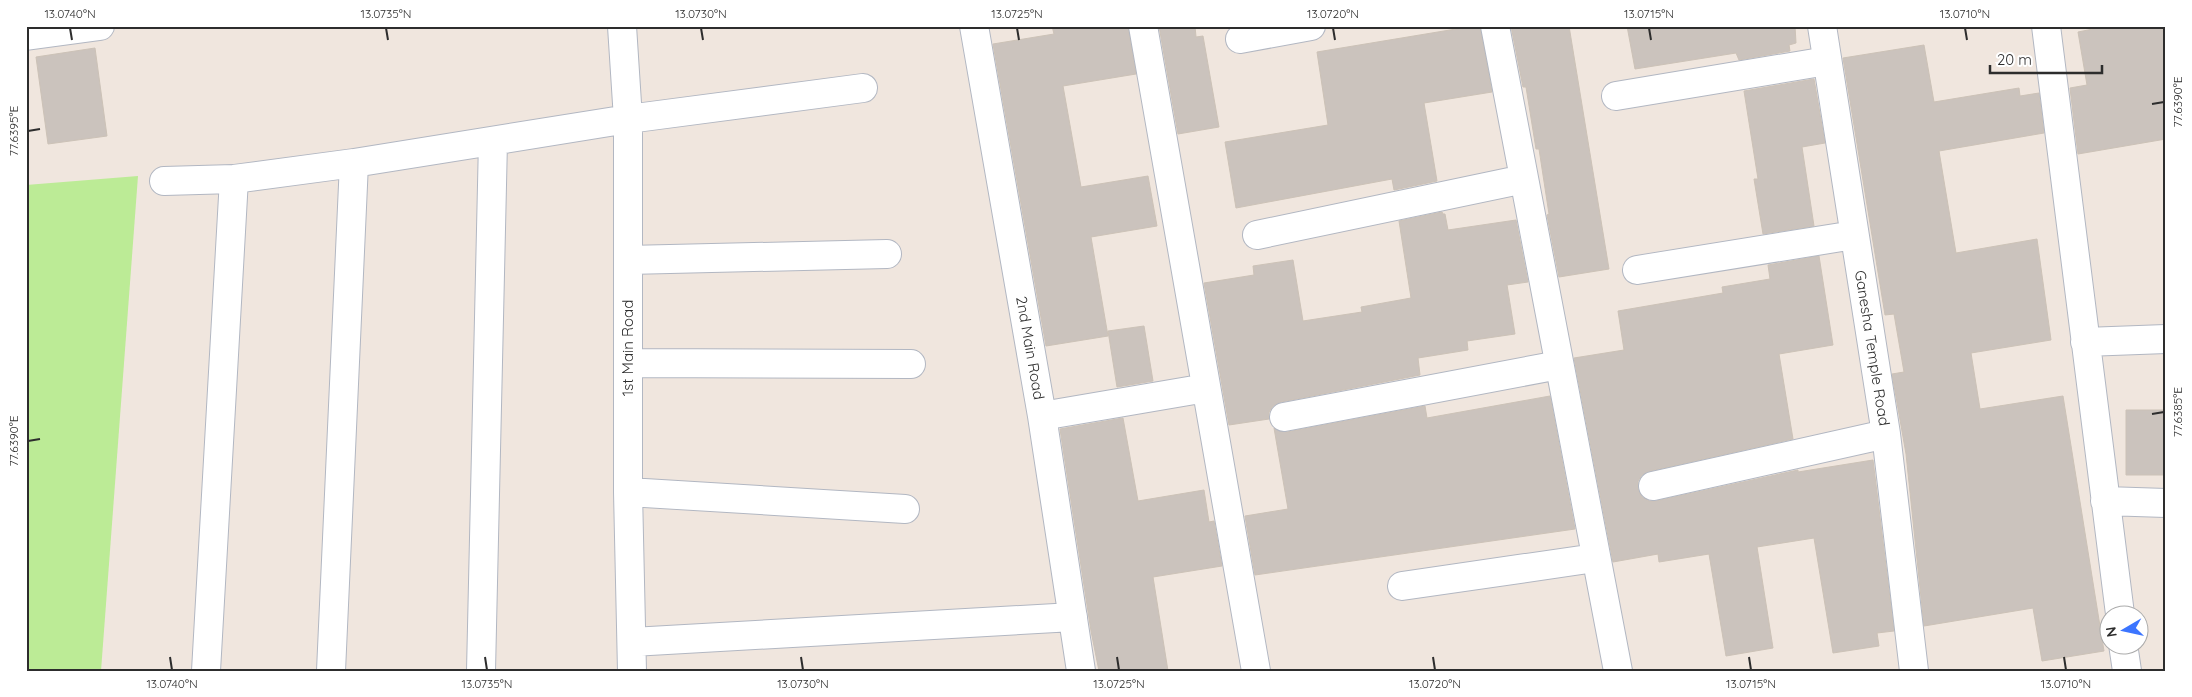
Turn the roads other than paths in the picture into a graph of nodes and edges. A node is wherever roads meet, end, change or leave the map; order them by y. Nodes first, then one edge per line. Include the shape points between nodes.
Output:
1 (100, 26) edge
2 (622, 26) edge
3 (974, 26) edge
4 (1143, 26) edge
5 (1311, 26) edge
6 (1495, 26) edge
7 (1822, 26) edge
8 (2046, 26) edge
9 (26, 36) edge
10 (1240, 39) dead end
11 (1827, 61) junction
12 (863, 88) dead end
13 (1616, 96) dead end
14 (628, 119) junction
15 (493, 141) junction
16 (354, 163) junction
17 (234, 179) junction
18 (1524, 179) junction
19 (164, 181) dead end
20 (1257, 235) dead end
21 (1854, 235) junction
22 (887, 254) dead end
23 (628, 260) junction
24 (1637, 270) dead end
25 (2166, 339) edge
26 (2085, 342) junction
27 (628, 363) junction
28 (911, 364) dead end
29 (1559, 365) junction
30 (1206, 388) junction
31 (1042, 416) junction
32 (1284, 417) dead end
33 (1886, 434) junction
34 (1653, 486) dead end
35 (628, 492) junction
36 (2105, 502) junction
37 (2166, 502) edge
38 (905, 510) dead end
39 (1595, 558) junction
40 (1402, 586) dead end
41 (2119, 604) edge
42 (1073, 617) junction
43 (632, 642) junction
44 (2124, 654) edge
45 (206, 671) edge
46 (331, 671) edge
47 (481, 671) edge
48 (632, 671) edge
49 (1081, 671) edge
50 (1256, 671) edge
51 (1618, 671) edge
52 (1914, 671) edge
53 (2126, 671) edge

1 - 9 street
2 - 14 street, 1st Main Road
3 - 31 street, 2nd Main Road
4 - 30 street
5 - 10 street
6 - 18 street
7 - 11 street, Ganesha Temple Road
8 - 26 street
11 - 13 street
11 - 21 street, Ganesha Temple Road
12 - 14 street
14 - 15 street
14 - 23 street, 1st Main Road
15 - 16 street
15 - 47 street
16 - 17 street
16 - 46 street
17 - 19 street
17 - 45 street
18 - 20 street
18 - 29 street
21 - 24 street
21 - 33 street, Ganesha Temple Road
22 - 23 street
23 - 27 street, 1st Main Road
25 - 26 street
26 - 36 street
27 - 28 street
27 - 35 street, 1st Main Road
29 - 32 street
29 - 39 street
30 - 31 street
30 - 50 street
31 - 42 street, 2nd Main Road
33 - 34 street
33 - 52 street, Ganesha Temple Road
35 - 38 street
35 - 43 street, 1st Main Road
36 - 37 street
36 - 41 street
39 - 40 street
39 - 51 street
42 - 43 street
42 - 49 street, 2nd Main Road
43 - 48 street, 1st Main Road
44 - 53 street

